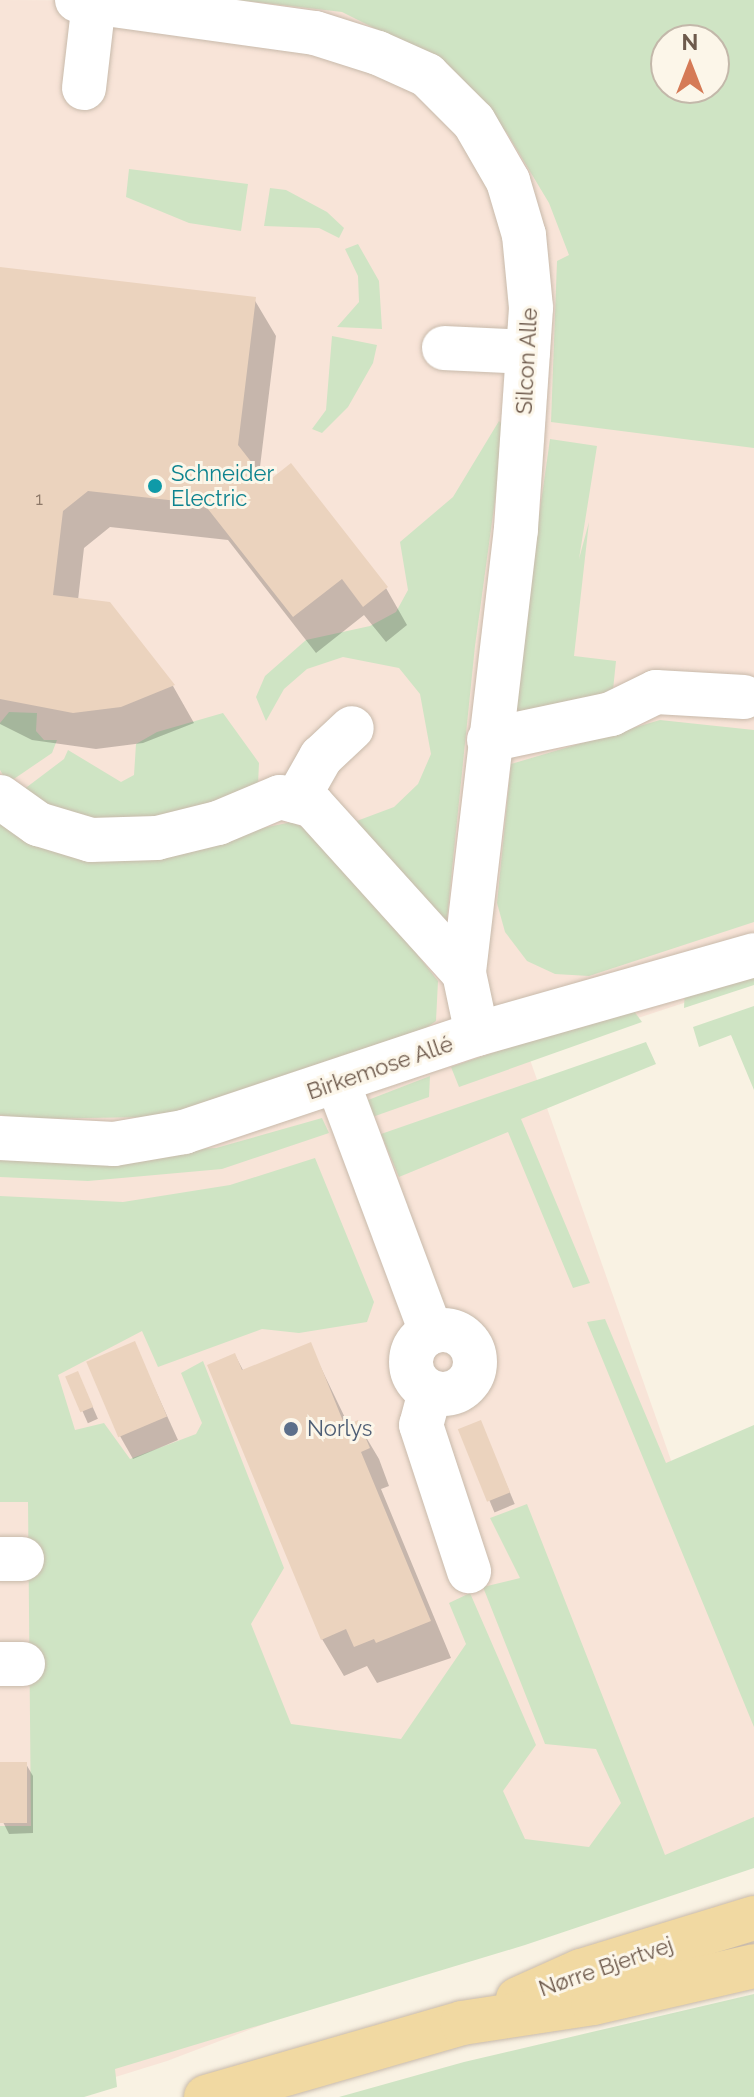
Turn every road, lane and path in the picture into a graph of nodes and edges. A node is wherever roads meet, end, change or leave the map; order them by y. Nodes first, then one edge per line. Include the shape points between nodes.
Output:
1 (86, 1) edge
2 (84, 88) dead end
3 (444, 348) dead end
4 (528, 352) junction
5 (744, 697) dead end
6 (352, 728) dead end
7 (489, 740) junction
8 (0, 797) edge
9 (296, 801) junction
10 (754, 955) edge
11 (464, 973) junction
12 (477, 1034) junction
13 (338, 1083) junction
14 (0, 1138) edge
15 (469, 1571) dead end
16 (754, 1918) edge
17 (754, 1966) edge
18 (462, 2023) junction
19 (206, 2097) edge

1 - 2 street
1 - 4 street, Silcon Alle via 315,33 427,75 474,122 508,181 524,235 531,308
3 - 4 street
4 - 7 street, Silcon Alle via 516,529
5 - 7 street via 656,692 611,714
6 - 9 street via 321,757
7 - 11 street, Silcon Alle
8 - 9 street via 38,824 91,840 157,838 218,823 280,797
9 - 11 street via 313,806
10 - 12 street, Birkemose Allé
11 - 12 street, Silcon Alle
12 - 13 street, Birkemose Allé
13 - 14 street, Birkemose Allé via 184,1132 114,1144
13 - 15 street via 431,1332 419,1341 411,1370 430,1392 421,1425
16 - 18 main road, Nørre Bjertvej via 581,1971
17 - 18 main road, Nørre Bjertvej via 593,2003
18 - 19 main road, Nørre Bjertvej

